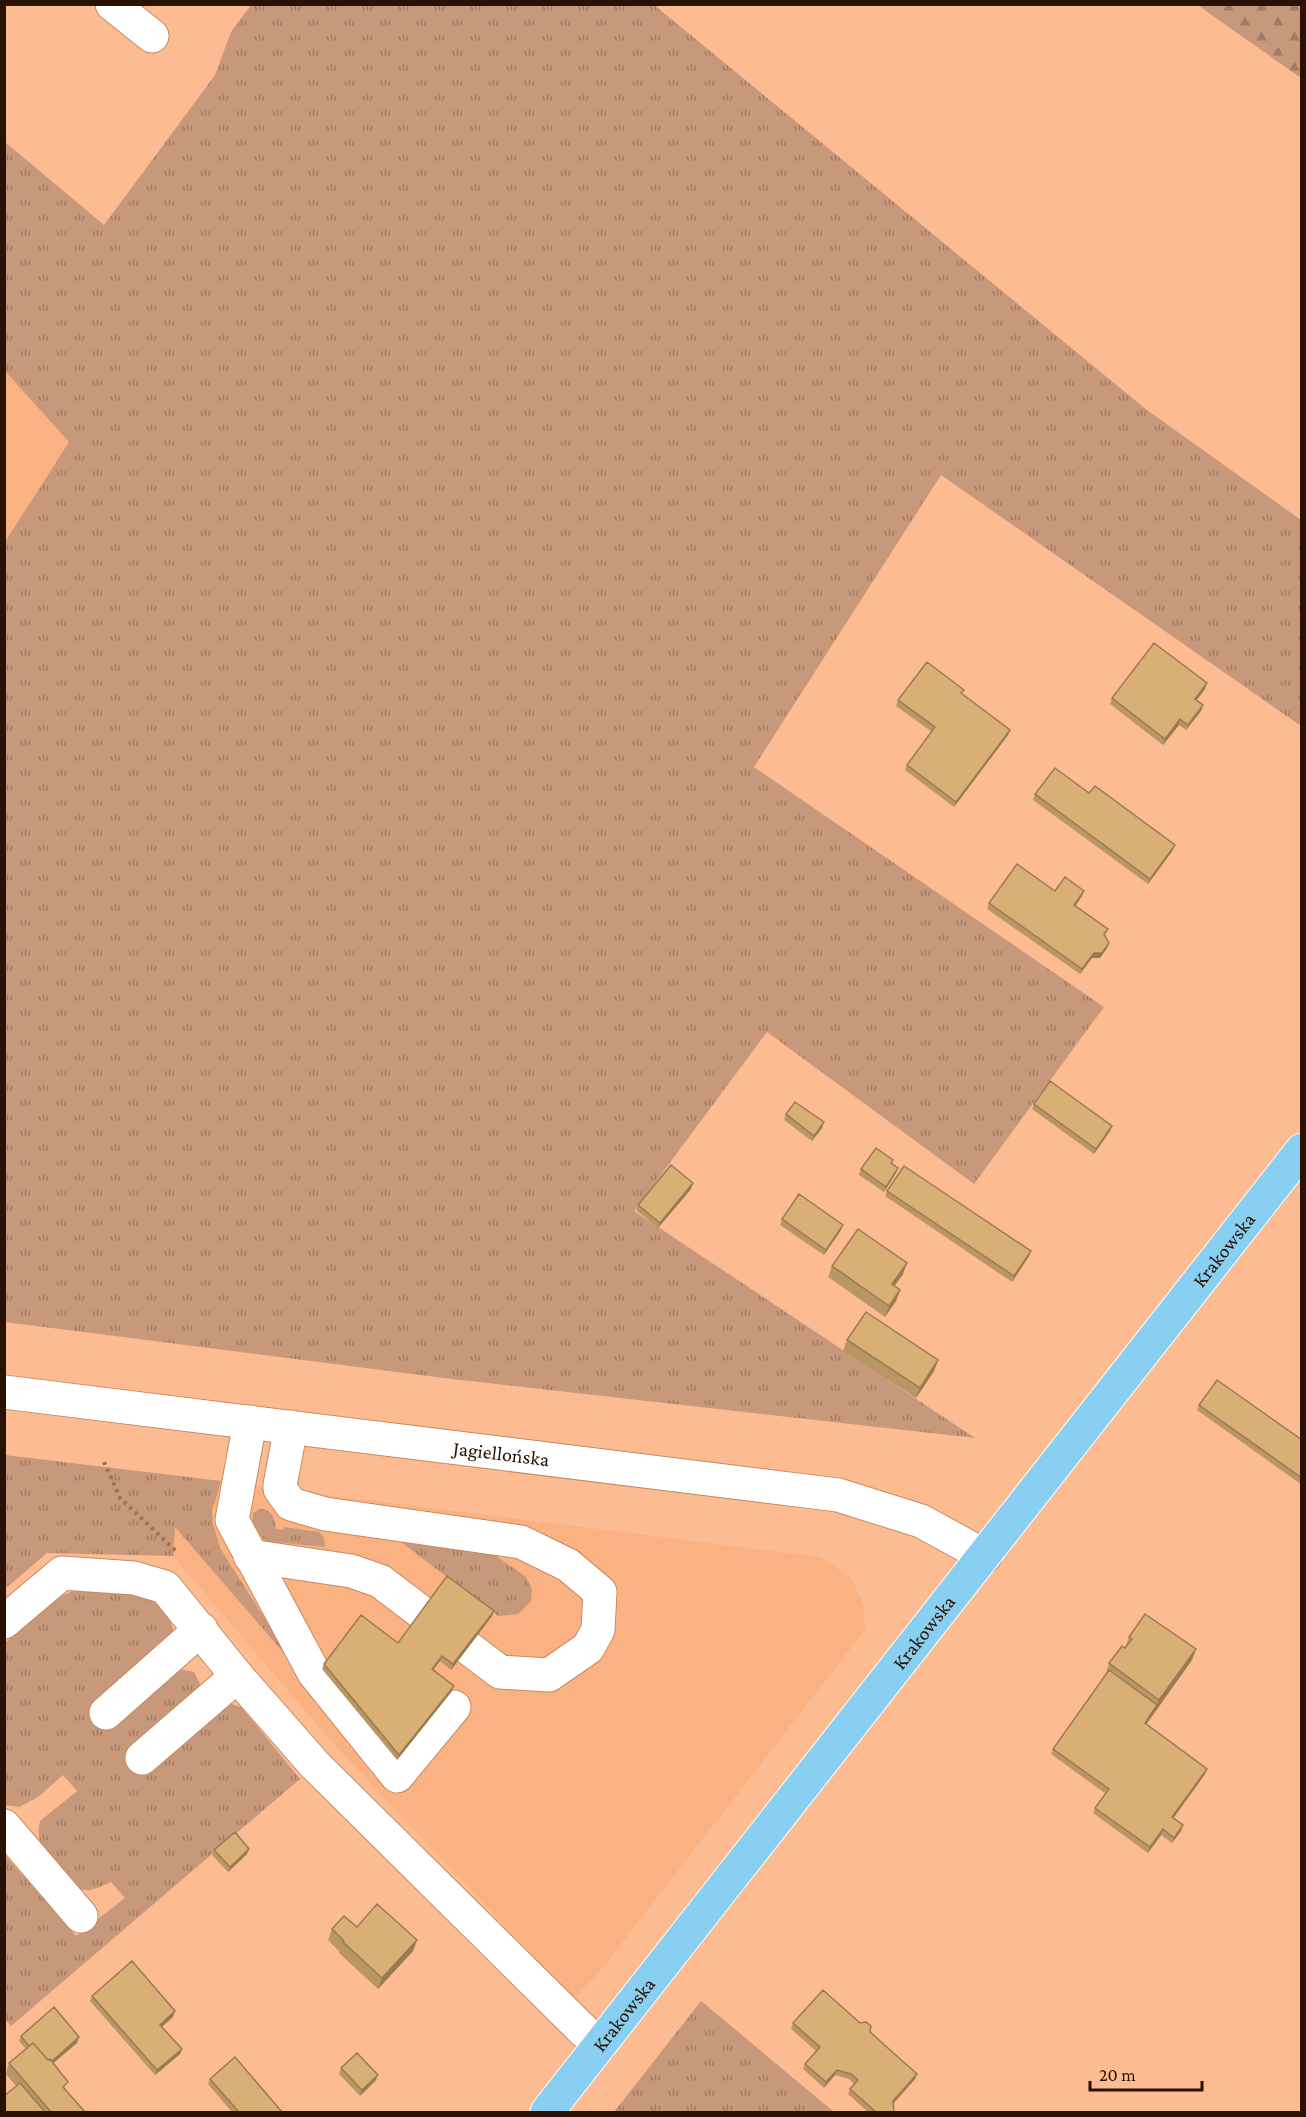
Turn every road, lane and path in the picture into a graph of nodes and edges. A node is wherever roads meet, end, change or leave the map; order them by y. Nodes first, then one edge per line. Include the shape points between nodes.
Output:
1 (112, 4) edge
2 (152, 36) dead end
3 (1302, 1150) edge
4 (4, 1392) edge
5 (250, 1422) junction
6 (291, 1427) junction
7 (362, 1519) junction
8 (250, 1556) junction
9 (985, 1556) junction
10 (351, 1571) junction
11 (4, 1622) edge
12 (201, 1629) junction
13 (237, 1676) junction
14 (454, 1707) dead end
15 (106, 1713) dead end
16 (142, 1758) dead end
17 (4, 1826) edge
18 (81, 1916) dead end
19 (599, 2046) junction
20 (547, 2112) edge

1 - 2 street
3 - 9 main road, Krakowska
4 - 5 street, Jagiellońska
5 - 6 street, Jagiellońska
5 - 8 street via 232,1520
6 - 7 street via 280,1489 291,1504
6 - 9 street, Jagiellońska via 838,1496 921,1521
7 - 10 street
7 - 10 street via 521,1542 568,1565 600,1593 598,1630 588,1648 549,1675 500,1672 380,1581
8 - 10 street
8 - 14 street via 314,1673 397,1776
9 - 19 main road, Krakowska
11 - 12 street via 62,1574 95,1574 134,1578 165,1587
12 - 13 street
12 - 15 street
13 - 16 street
13 - 19 street via 315,1765
17 - 18 street
19 - 20 main road, Krakowska

